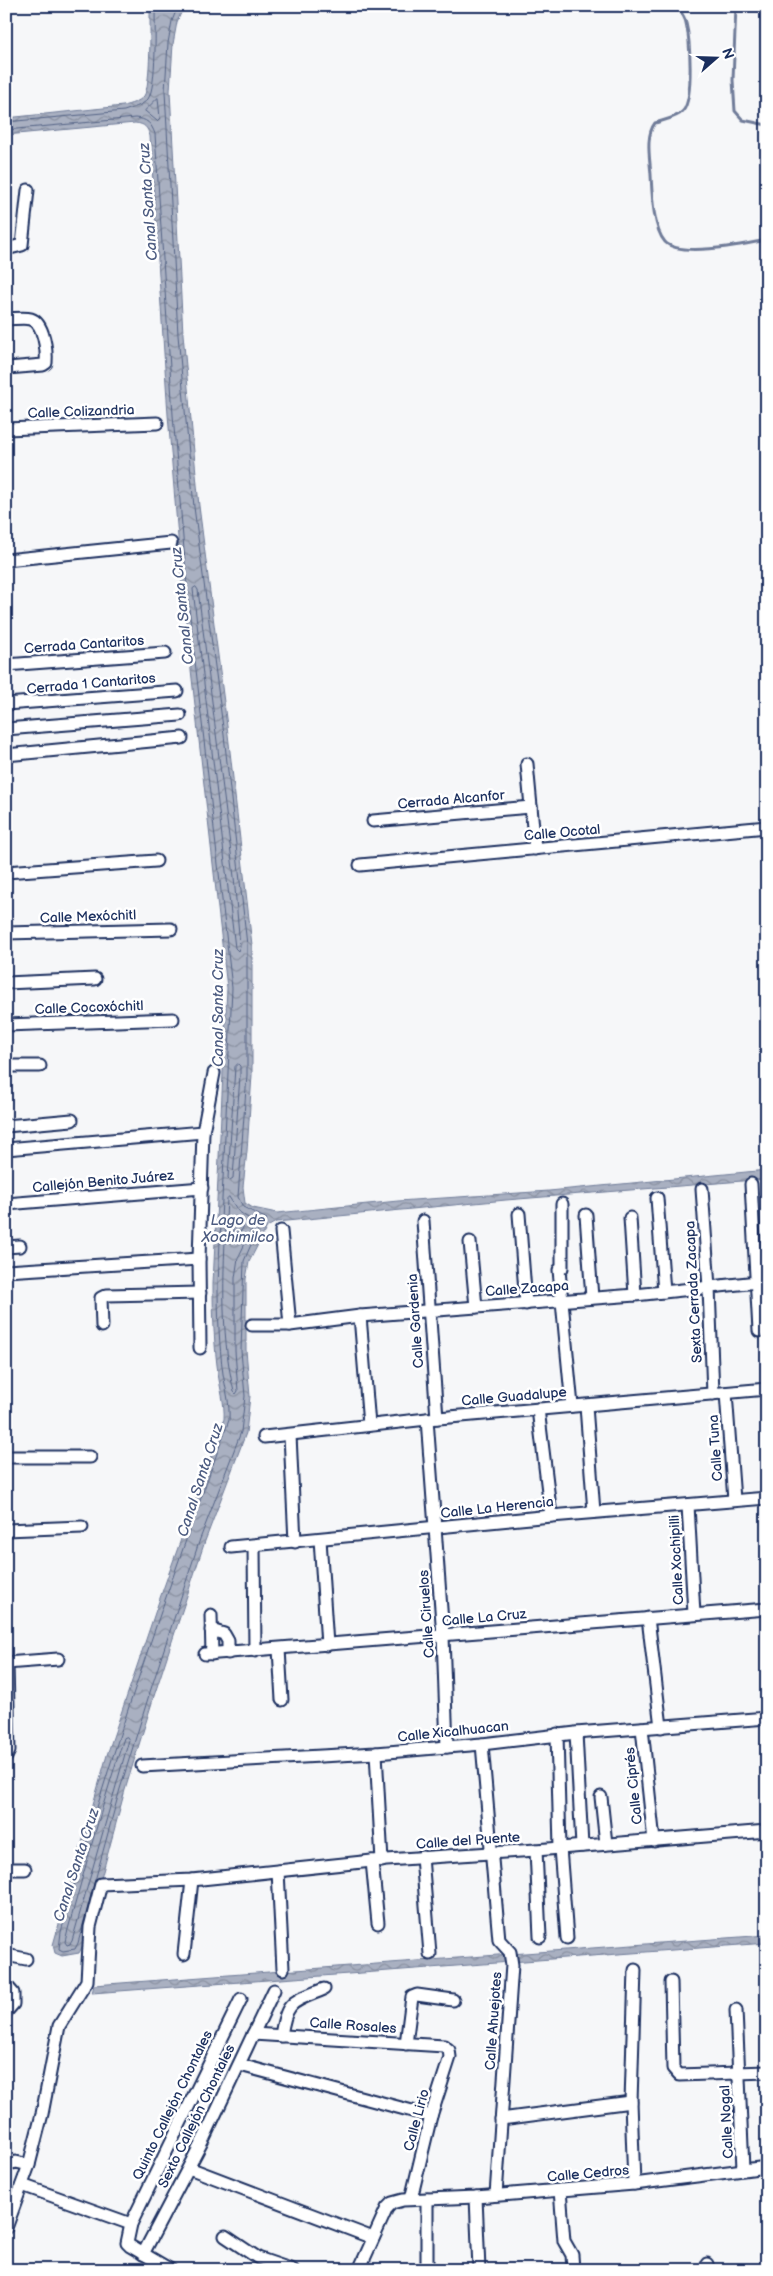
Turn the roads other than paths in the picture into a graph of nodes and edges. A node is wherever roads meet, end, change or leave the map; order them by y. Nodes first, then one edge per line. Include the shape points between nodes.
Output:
1 (28, 190) dead end
2 (6, 249) edge
3 (6, 319) edge
4 (8, 368) dead end
5 (157, 423) dead end
6 (6, 429) edge
7 (171, 543) dead end
8 (6, 560) edge
9 (165, 653) dead end
10 (6, 665) edge
11 (177, 691) dead end
12 (6, 704) edge
13 (180, 715) dead end
14 (6, 729) edge
15 (182, 738) dead end
16 (6, 755) edge
17 (526, 764) dead end
18 (531, 807) junction
19 (373, 821) dead end
20 (767, 827) edge
21 (535, 850) junction
22 (156, 861) dead end
23 (360, 864) dead end
24 (6, 872) edge
25 (171, 929) dead end
26 (6, 933) edge
27 (95, 978) dead end
28 (6, 983) edge
29 (173, 1019) dead end
30 (6, 1025) edge
31 (6, 1066) edge
32 (40, 1066) dead end
33 (214, 1073) dead end
34 (72, 1120) dead end
35 (6, 1126) edge
36 (203, 1132) junction
37 (6, 1149) edge
38 (750, 1184) dead end
39 (202, 1188) junction
40 (702, 1189) dead end
41 (657, 1198) dead end
42 (6, 1204) edge
43 (562, 1204) dead end
44 (519, 1214) dead end
45 (586, 1215) dead end
46 (630, 1218) dead end
47 (423, 1221) dead end
48 (281, 1231) dead end
49 (470, 1242) dead end
50 (20, 1246) dead end
51 (6, 1247) edge
52 (199, 1259) junction
53 (6, 1271) edge
54 (762, 1281) edge
55 (709, 1287) junction
56 (664, 1292) junction
57 (200, 1293) junction
58 (635, 1295) junction
59 (592, 1298) junction
60 (561, 1300) junction
61 (526, 1304) junction
62 (476, 1307) junction
63 (430, 1310) junction
64 (360, 1316) junction
65 (252, 1325) dead end
66 (290, 1325) junction
67 (102, 1326) dead end
68 (759, 1331) dead end
69 (200, 1348) dead end
70 (767, 1390) edge
71 (726, 1393) junction
72 (713, 1394) junction
73 (572, 1406) junction
74 (586, 1406) junction
75 (538, 1409) junction
76 (432, 1419) junction
77 (369, 1425) junction
78 (290, 1435) junction
79 (264, 1437) dead end
80 (6, 1457) edge
81 (90, 1457) dead end
82 (767, 1498) edge
83 (734, 1500) junction
84 (688, 1505) junction
85 (594, 1512) junction
86 (551, 1516) junction
87 (82, 1527) dead end
88 (435, 1528) junction
89 (6, 1530) edge
90 (320, 1539) junction
91 (295, 1542) junction
92 (254, 1546) junction
93 (231, 1548) dead end
94 (767, 1609) edge
95 (694, 1614) junction
96 (211, 1615) dead end
97 (648, 1618) junction
98 (211, 1630) junction
99 (443, 1636) junction
100 (327, 1645) junction
101 (279, 1649) junction
102 (255, 1651) junction
103 (228, 1653) junction
104 (58, 1658) dead end
105 (7, 1663) edge
106 (282, 1700) dead end
107 (767, 1718) edge
108 (660, 1727) junction
109 (642, 1728) junction
110 (576, 1733) junction
111 (557, 1734) junction
112 (482, 1744) junction
113 (447, 1747) junction
114 (376, 1753) junction
115 (6, 1757) edge
116 (142, 1766) dead end
117 (601, 1796) dead end
118 (767, 1831) edge
119 (654, 1841) junction
120 (606, 1844) junction
121 (582, 1846) junction
122 (560, 1848) junction
123 (536, 1850) junction
124 (492, 1853) junction
125 (422, 1857) junction
126 (377, 1861) junction
127 (6, 1869) edge
128 (26, 1869) dead end
129 (278, 1871) junction
130 (192, 1880) junction
131 (378, 1924) dead end
132 (540, 1937) dead end
133 (567, 1938) dead end
134 (184, 1954) dead end
135 (430, 1954) dead end
136 (6, 1955) edge
137 (26, 1959) dead end
138 (283, 1969) dead end
139 (635, 1970) dead end
140 (671, 1982) dead end
141 (6, 1985) edge
142 (324, 1989) dead end
143 (274, 1990) dead end
144 (241, 1999) dead end
145 (454, 2000) dead end
146 (736, 2010) dead end
147 (6, 2012) edge
148 (254, 2034) junction
149 (281, 2036) junction
150 (406, 2044) junction
151 (449, 2050) joint
152 (240, 2064) junction
153 (767, 2072) edge
154 (739, 2074) junction
155 (631, 2102) junction
156 (431, 2116) junction
157 (501, 2119) junction
158 (6, 2165) edge
159 (30, 2165) junction
160 (767, 2167) edge
161 (189, 2168) junction
162 (743, 2170) junction
163 (634, 2184) junction
164 (22, 2185) junction
165 (560, 2190) junction
166 (496, 2195) junction
167 (476, 2197) junction
168 (411, 2199) junction
169 (427, 2199) junction
170 (131, 2224) junction
171 (6, 2228) edge
172 (225, 2236) dead end
173 (373, 2238) junction
174 (142, 2254) junction
175 (171, 2270) edge
176 (292, 2270) edge
177 (359, 2270) edge
178 (427, 2270) edge
179 (479, 2270) edge
180 (573, 2270) edge

1 - 2 street via 22,245
3 - 4 street via 32,319 42,332 46,358 42,365
5 - 6 street, Calle Colizandria
7 - 8 street
9 - 10 street, Cerrada Cantaritos
11 - 12 street, Cerrada 1 Cantaritos
13 - 14 street
15 - 16 street
17 - 18 street
18 - 19 street, Cerrada Alcanfor
18 - 21 street
20 - 21 street, Calle Ocotal
21 - 23 street, Calle Ocotal
22 - 24 street
25 - 26 street, Calle Mexóchitl
27 - 28 street
29 - 30 street, Calle Cocoxóchitl
31 - 32 street
33 - 36 street
34 - 35 street
36 - 37 street
36 - 39 street
38 - 54 street
39 - 42 street, Callejón Benito Juárez
39 - 52 street
40 - 55 street, Sexta Cerrada Zacapa
41 - 56 street
43 - 60 street
44 - 61 street
45 - 59 street
46 - 58 street
47 - 63 street, Calle Gardenia
48 - 66 street
49 - 62 street
50 - 51 street
52 - 53 street
52 - 57 street
54 - 55 street, Calle Zacapa
54 - 68 street
55 - 56 street, Calle Zacapa
55 - 72 street, Sexta Cerrada Zacapa
56 - 58 street, Calle Zacapa
57 - 67 street via 107,1295 101,1298
57 - 69 street
58 - 59 street, Calle Zacapa
59 - 60 street, Calle Zacapa
60 - 61 street, Calle Zacapa
60 - 73 street
61 - 62 street, Calle Zacapa
62 - 63 street, Calle Zacapa
63 - 64 street, Calle Zacapa
63 - 76 street, Calle Gardenia
64 - 66 street, Calle Zacapa
64 - 77 street
65 - 66 street, Calle Zacapa
70 - 71 street, Calle Guadalupe
71 - 72 street, Calle Guadalupe
71 - 83 street, Calle Tuna
72 - 74 street, Calle Guadalupe
73 - 74 street, Calle Guadalupe
73 - 75 street, Calle Guadalupe
74 - 85 street
75 - 76 street, Calle Guadalupe
75 - 86 street
76 - 77 street, Calle Guadalupe
76 - 88 street, Calle Ciruelos
77 - 78 street, Calle Guadalupe
78 - 79 street, Calle Guadalupe
78 - 91 street
80 - 81 street
82 - 83 street, Calle La Herencia
83 - 84 street, Calle La Herencia
84 - 85 street, Calle La Herencia
84 - 95 street, Calle Xochipilli
85 - 86 street, Calle La Herencia
86 - 88 street, Calle La Herencia
87 - 89 street
88 - 90 street, Calle La Herencia
88 - 99 street, Calle Ciruelos
90 - 91 street, Calle La Herencia
90 - 100 street
91 - 92 street, Calle La Herencia
92 - 93 street, Calle La Herencia
92 - 102 street
94 - 95 street, Calle La Cruz
95 - 97 street, Calle La Cruz
96 - 98 street
97 - 99 street, Calle La Cruz
97 - 108 street
98 - 103 street via 224,1634
98 - 103 street, Calle La Cruz via 208,1654
99 - 100 street, Calle La Cruz
99 - 113 street, Calle Ciruelos
100 - 101 street, Calle La Cruz
101 - 102 street, Calle La Cruz
101 - 106 street
102 - 103 street, Calle La Cruz
104 - 105 street
105 - 115 street via 9,1751
107 - 108 street, Calle Xicalhuacan
108 - 109 street, Calle Xicalhuacan
109 - 110 street, Calle Xicalhuacan
109 - 119 street, Calle Ciprés
110 - 111 street, Calle Xicalhuacan
110 - 121 street
111 - 112 street, Calle Xicalhuacan
111 - 122 street
112 - 113 street, Calle Xicalhuacan
112 - 124 street, Calle Ahuejotes
113 - 114 street, Calle Xicalhuacan
114 - 116 street, Calle Xicalhuacan
114 - 126 street
117 - 120 street
118 - 119 street, Calle del Puente
119 - 120 street, Calle del Puente
120 - 121 street, Calle del Puente
121 - 122 street, Calle del Puente
122 - 123 street, Calle del Puente
122 - 133 street
123 - 124 street, Calle del Puente
123 - 132 street
124 - 125 street, Calle del Puente
124 - 157 street, Calle Ahuejotes via 499,1940 510,1952 512,1965
125 - 126 street, Calle del Puente
125 - 135 street
126 - 129 street, Calle del Puente
126 - 131 street
127 - 128 street
129 - 130 street, Calle del Puente
129 - 138 street
130 - 134 street
130 - 159 street, Calle del Puente via 101,1884 90,1927 87,1981 59,2026
136 - 137 street
139 - 155 street
140 - 154 street via 675,2073
141 - 147 street via 13,1993 13,2004
142 - 149 street via 290,2005
143 - 148 street, Sexto Callejón Chontales
144 - 170 street, Quinto Callejón Chontales
145 - 150 street via 412,1997
146 - 154 street, Calle Nogal
148 - 149 street, Calle Rosales
148 - 152 street, Sexto Callejón Chontales
149 - 150 street, Calle Rosales
150 - 151 street, Calle Rosales via 444,2046
151 - 156 street, Calle Lirio via 450,2057
152 - 156 street
152 - 161 street, Sexto Callejón Chontales
153 - 154 street, Calle Nogal
154 - 162 street, Calle Nogal
155 - 157 street
155 - 163 street
156 - 168 street, Calle Lirio
157 - 166 street, Calle Ahuejotes
158 - 159 street via 16,2162
159 - 164 street
160 - 162 street, Calle Cedros
161 - 173 street
161 - 174 street, Sexto Callejón Chontales
162 - 163 street, Calle Cedros
163 - 165 street, Calle Cedros
164 - 170 street
164 - 171 street
165 - 166 street, Calle Cedros
165 - 180 street via 564,2241 572,2255
166 - 167 street, Calle Cedros
167 - 169 street, Calle Cedros
167 - 179 street
168 - 169 street, Calle Cedros
168 - 173 street via 392,2203 387,2208
169 - 178 street
170 - 174 street, Quinto Callejón Chontales via 127,2243
172 - 176 street via 258,2258
173 - 177 street
174 - 175 street

